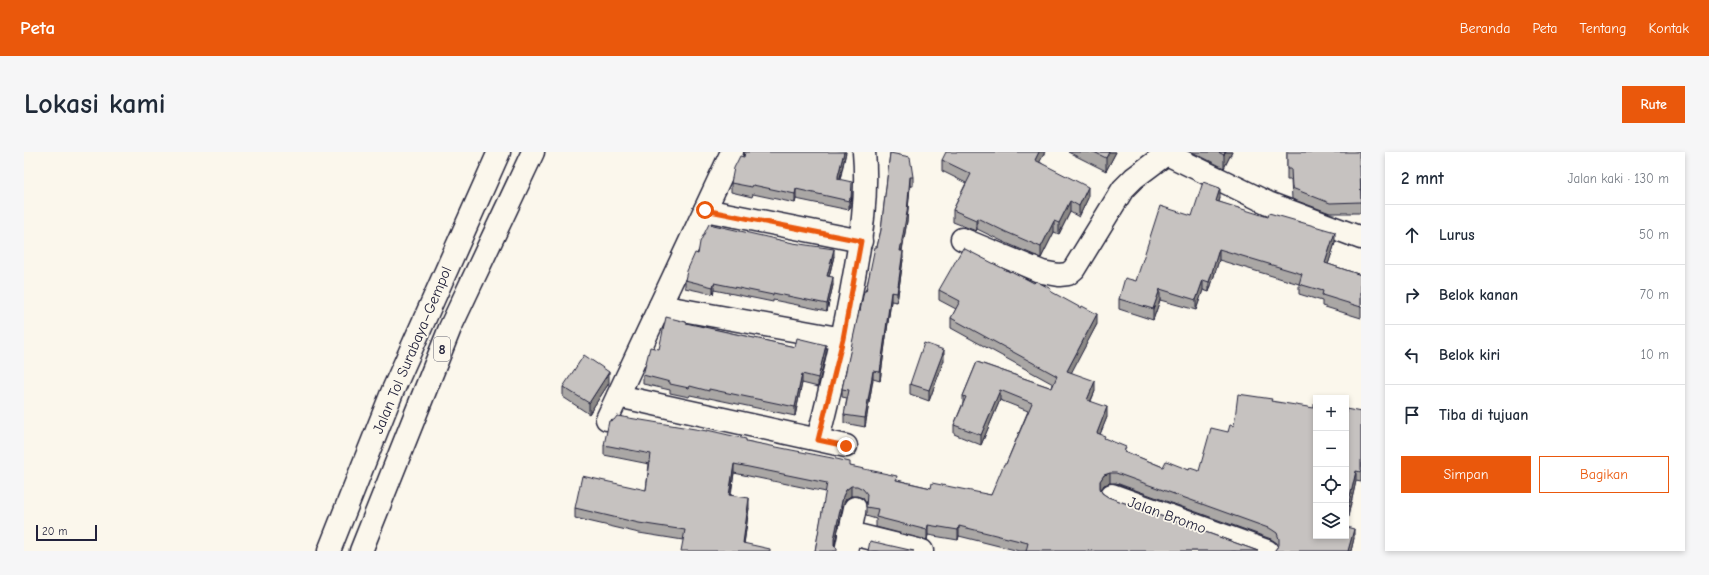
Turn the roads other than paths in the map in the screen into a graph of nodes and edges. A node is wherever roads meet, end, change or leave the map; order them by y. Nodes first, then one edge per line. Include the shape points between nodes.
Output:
1 (499, 152) edge
2 (533, 152) edge
3 (732, 152) edge
4 (864, 152) edge
5 (1164, 153) edge
6 (705, 210) junction
7 (1361, 238) edge
8 (962, 239) dead end
9 (861, 241) junction
10 (660, 306) junction
11 (843, 339) junction
12 (618, 396) junction
13 (607, 419) dead end
14 (818, 440) junction
15 (846, 446) dead end
16 (1112, 495) dead end
17 (855, 508) dead end
18 (847, 542) edge
19 (329, 551) edge
20 (361, 551) edge
21 (922, 551) edge
22 (1267, 551) edge

1 - 19 main road, Jalan Tol Surabaya–Gempol / 8 via 392,390
2 - 20 main road, Jalan Tol Surabaya–Gempol / 8 via 450,328
3 - 6 main road
4 - 9 main road via 866,183
5 - 7 main road via 1268,203
5 - 8 main road via 1127,184 1074,269 1068,274 1042,272
6 - 9 main road
6 - 10 main road
9 - 11 main road
10 - 11 main road
10 - 12 main road
11 - 14 main road
12 - 13 main road
12 - 14 main road
14 - 15 main road
16 - 22 main road, Jalan Bromo
17 - 18 main road
18 - 21 main road

